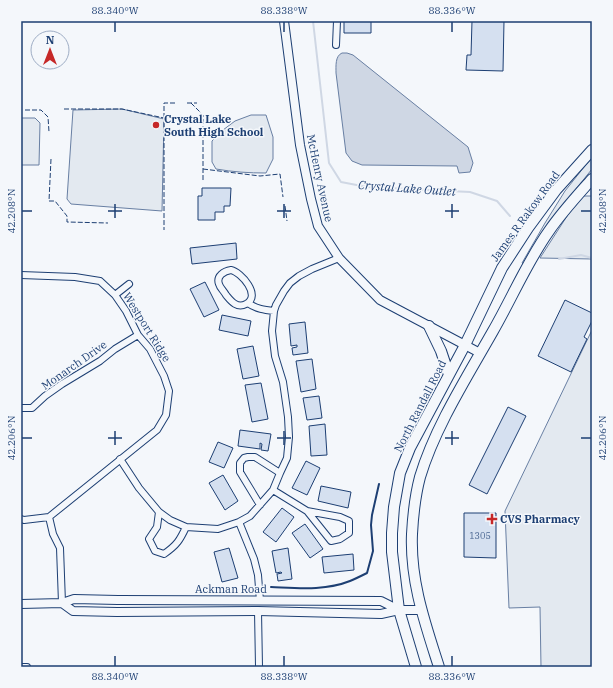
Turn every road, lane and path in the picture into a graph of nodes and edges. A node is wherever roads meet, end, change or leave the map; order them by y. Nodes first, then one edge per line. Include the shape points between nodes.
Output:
1 (284, 21) edge
2 (337, 21) edge
3 (336, 45) dead end
4 (592, 150) edge
5 (592, 179) edge
6 (339, 258) junction
7 (21, 275) edge
8 (129, 284) dead end
9 (115, 295) junction
10 (248, 303) junction
11 (274, 311) junction
12 (429, 326) junction
13 (138, 335) junction
14 (466, 345) junction
15 (480, 353) junction
16 (449, 375) junction
17 (21, 408) edge
18 (120, 459) junction
19 (280, 473) junction
20 (273, 490) junction
21 (260, 505) junction
22 (159, 512) junction
23 (307, 512) junction
24 (49, 517) junction
25 (21, 519) edge
26 (239, 522) junction
27 (186, 527) junction
28 (260, 600) junction
29 (62, 603) junction
30 (21, 604) edge
31 (399, 610) junction
32 (421, 610) junction
33 (258, 612) junction
34 (21, 667) edge
35 (27, 667) edge
36 (259, 667) edge
37 (416, 667) edge
38 (439, 667) edge

1 - 6 street, McHenry Avenue via 300,145 311,199 318,226
2 - 3 street
4 - 14 main road, James R Rakow Road via 556,190 502,268
5 - 15 main road via 549,231
6 - 11 street via 312,269 290,283
6 - 12 street, McHenry Avenue via 380,300
7 - 9 street, Westport Ridge via 100,281
8 - 9 street
9 - 13 street, Westport Ridge
10 - 10 street via 252,290 239,274 231,270 222,273 218,281 219,286 232,302 240,306
10 - 11 street via 260,309
11 - 19 street via 272,332 275,356 283,382 289,430 287,458
12 - 14 street, McHenry Avenue
12 - 16 main road
13 - 17 street, Monarch Drive via 62,384 32,408
13 - 18 street, Westport Ridge via 150,349 164,376 169,391 166,415 157,430
14 - 15 street, McHenry Avenue
14 - 16 main road, North Randall Road
15 - 32 main road via 435,437 420,479 413,513 412,546 413,572
16 - 31 main road, North Randall Road via 410,448 400,473 392,533
18 - 22 street
18 - 24 street, Westport Ridge
19 - 20 street
19 - 21 street via 255,457 244,458 240,463 240,472
20 - 21 street
20 - 23 street
21 - 26 street via 250,516
22 - 27 street
22 - 27 street via 157,527 149,540 155,551 164,554 173,548 181,539
23 - 23 street via 331,541 349,533 349,521 340,517
24 - 25 street
24 - 29 street via 60,548
26 - 27 street via 218,530
26 - 28 street via 254,559
28 - 29 street, Ackman Road via 74,599
28 - 31 street, Ackman Road via 381,601
29 - 30 street, Ackman Road
29 - 33 street, Ackman Road via 73,611
31 - 32 street, Ackman Road
31 - 33 street, Ackman Road via 381,614
31 - 37 main road, North Randall Road
32 - 38 main road
33 - 36 street
34 - 35 street

